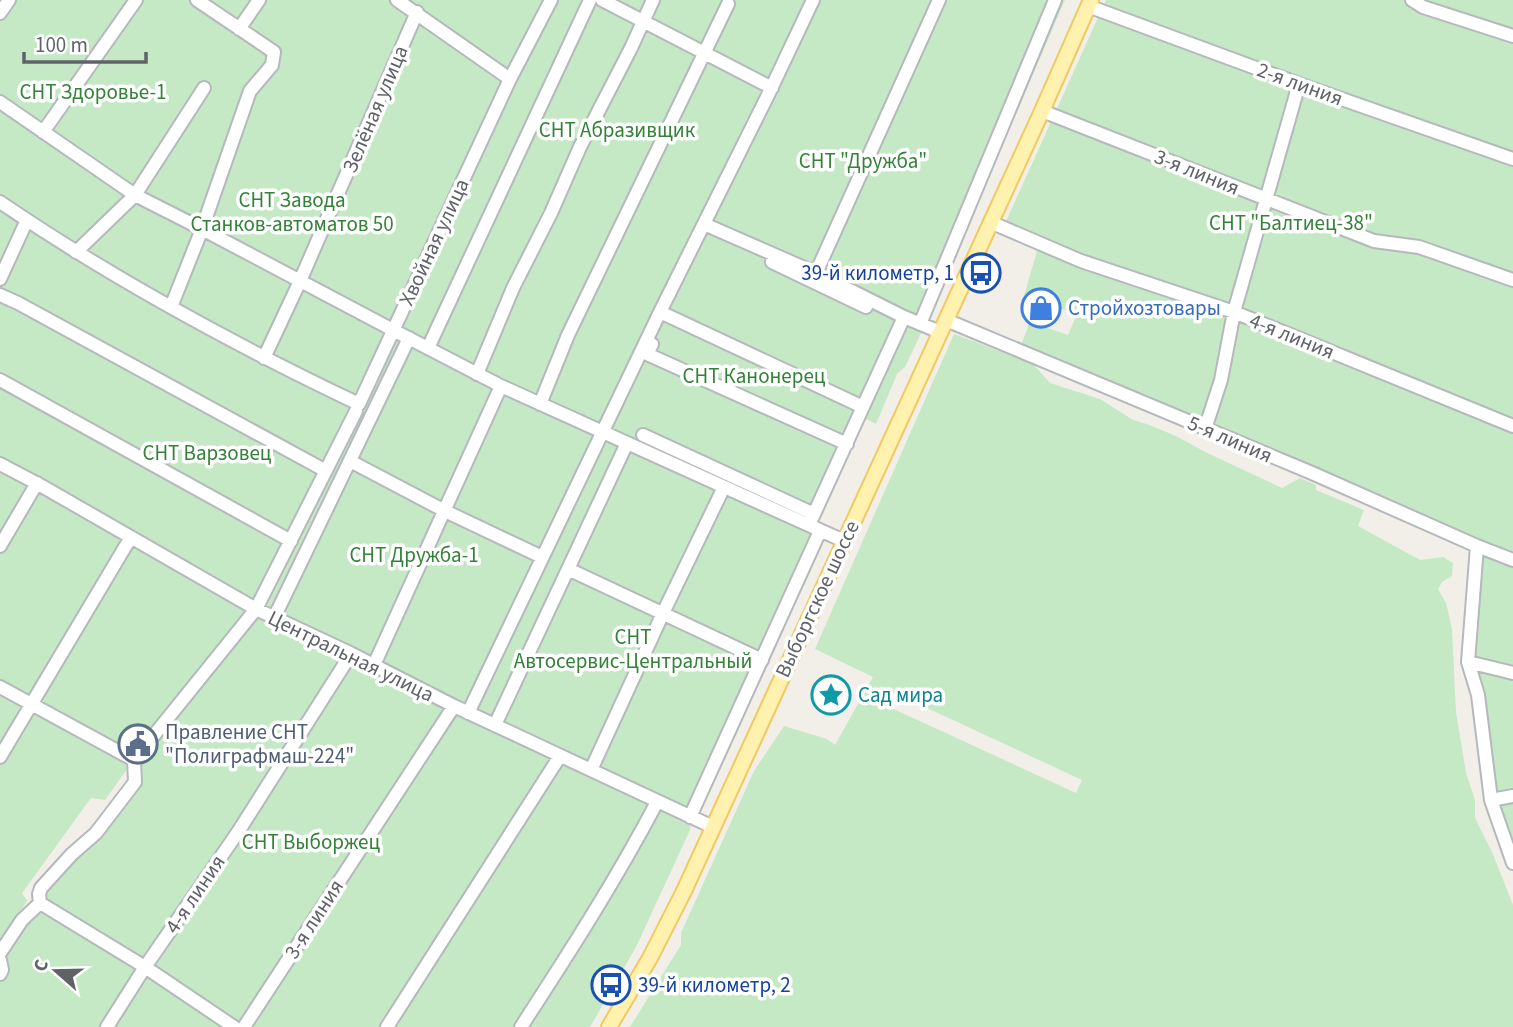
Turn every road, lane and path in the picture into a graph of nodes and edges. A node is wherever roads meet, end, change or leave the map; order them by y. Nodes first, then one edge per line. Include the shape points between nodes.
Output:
1 (9, 0) edge
2 (136, 0) edge
3 (198, 0) edge
4 (259, 0) edge
5 (397, 0) edge
6 (550, 0) edge
7 (590, 0) edge
8 (602, 0) edge
9 (653, 0) edge
10 (813, 0) edge
11 (939, 0) edge
12 (1055, 0) edge
13 (1412, 0) edge
14 (1090, 3) edge
15 (728, 4) dead end
16 (416, 12) junction
17 (0, 13) edge
18 (643, 22) junction
19 (239, 29) junction
20 (1513, 36) edge
21 (704, 53) junction
22 (510, 79) junction
23 (1299, 84) junction
24 (204, 88) dead end
25 (772, 88) junction
26 (0, 102) edge
27 (1042, 110) junction
28 (43, 132) junction
29 (1513, 159) edge
30 (135, 195) junction
31 (1266, 200) junction
32 (0, 202) edge
33 (27, 220) junction
34 (990, 222) junction
35 (704, 223) junction
36 (202, 229) junction
37 (76, 252) junction
38 (694, 260) dead end
39 (816, 273) junction
40 (0, 279) edge
41 (1513, 280) edge
42 (300, 281) junction
43 (0, 295) edge
44 (171, 307) junction
45 (1234, 312) junction
46 (663, 314) junction
47 (903, 321) junction
48 (920, 324) junction
49 (943, 326) junction
50 (393, 330) junction
51 (409, 338) junction
52 (428, 348) junction
53 (264, 358) junction
54 (477, 374) junction
55 (0, 380) edge
56 (501, 386) junction
57 (540, 404) junction
58 (863, 407) junction
59 (357, 408) junction
60 (1513, 426) edge
61 (1205, 429) junction
62 (602, 432) junction
63 (643, 435) dead end
64 (627, 443) junction
65 (847, 444) junction
66 (350, 461) junction
67 (0, 464) edge
68 (326, 471) junction
69 (37, 483) junction
70 (724, 487) junction
71 (444, 511) junction
72 (814, 523) junction
73 (131, 537) junction
74 (291, 541) junction
75 (844, 541) junction
76 (0, 546) edge
77 (1477, 546) junction
78 (542, 557) junction
79 (1513, 560) edge
80 (568, 569) junction
81 (256, 609) junction
82 (663, 613) junction
83 (274, 618) junction
84 (351, 654) junction
85 (762, 660) junction
86 (1468, 662) junction
87 (374, 666) junction
88 (1513, 673) edge
89 (0, 687) edge
90 (31, 704) junction
91 (454, 706) junction
92 (467, 713) junction
93 (495, 725) junction
94 (560, 756) junction
95 (0, 757) edge
96 (134, 760) junction
97 (591, 770) junction
98 (1513, 796) edge
99 (1491, 800) junction
100 (657, 802) junction
101 (690, 817) junction
102 (713, 827) junction
103 (1513, 863) edge
104 (40, 903) junction
105 (0, 953) edge
106 (0, 960) edge
107 (145, 967) junction
108 (0, 974) edge
109 (107, 1027) edge
110 (234, 1027) edge
111 (244, 1027) edge
112 (387, 1027) edge
113 (521, 1027) edge
114 (609, 1027) edge

1 - 17 street
2 - 28 street
3 - 19 street
4 - 19 street
5 - 16 street
6 - 22 street, Хвойная улица
7 - 52 street
8 - 18 street
9 - 18 street
10 - 25 street
11 - 39 street
12 - 48 street
13 - 20 street
14 - 23 street, 2-я линия
14 - 27 main road
15 - 21 street
16 - 22 street
16 - 42 street, Зелёная улица
18 - 21 street
18 - 54 street via 513,288
19 - 36 street via 274,52 272,65 250,91
21 - 25 street
21 - 57 street via 568,335
22 - 50 street, Хвойная улица
23 - 29 street, 2-я линия
23 - 31 street
24 - 30 street
25 - 35 street
26 - 28 street
27 - 31 street, 3-я линия
27 - 34 main road
28 - 30 street
30 - 36 street
30 - 37 street
31 - 41 street, 3-я линия via 1374,241 1419,247
31 - 45 street
32 - 33 street
33 - 37 street
33 - 40 street
34 - 45 street, 4-я линия via 1081,261
34 - 49 main road
35 - 39 street
35 - 46 street
36 - 42 street
36 - 44 street
37 - 44 street
38 - 47 street via 708,232
39 - 47 street
42 - 50 street
42 - 53 street, Зелёная улица
43 - 68 street
44 - 53 street
45 - 60 street, 4-я линия
45 - 61 street via 1221,380
46 - 58 street
46 - 62 street
46 - 65 street via 647,355
47 - 48 street, 5-я линия
47 - 58 street
48 - 49 street, 5-я линия
49 - 61 street, 5-я линия
49 - 75 main road, Выборгское шоссе
50 - 51 street
50 - 59 street, Хвойная улица
51 - 52 street
51 - 66 street
52 - 54 street
53 - 59 street
54 - 56 street
55 - 74 street
56 - 57 street
56 - 71 street
57 - 62 street
58 - 65 street
59 - 68 street, Хвойная улица
61 - 77 street, 5-я линия
62 - 64 street
62 - 78 street
63 - 72 street
64 - 70 street
64 - 80 street
65 - 72 street
66 - 71 street
66 - 83 street
67 - 69 street, Центральная улица
68 - 74 street, Хвойная улица
69 - 73 street, Центральная улица
69 - 76 street
70 - 72 street
70 - 82 street
71 - 78 street
71 - 87 street
72 - 75 street
72 - 85 street
73 - 81 street, Центральная улица
73 - 90 street
74 - 81 street, Хвойная улица
75 - 102 main road, Выборгское шоссе
77 - 79 street, 5-я линия
77 - 86 street
78 - 92 street
80 - 82 street
80 - 93 street
81 - 83 street, Центральная улица
81 - 96 street, Хвойная улица
82 - 85 street
82 - 97 street
83 - 84 street, Центральная улица
84 - 87 street, Центральная улица
84 - 107 street, 4-я линия
85 - 101 street
86 - 88 street
86 - 99 street via 1478,695
87 - 91 street, Центральная улица
89 - 90 street
90 - 95 street
90 - 96 street
91 - 92 street, Центральная улица
91 - 111 street, 3-я линия
92 - 93 street, Центральная улица
93 - 94 street, Центральная улица
94 - 97 street, Центральная улица
94 - 112 street
96 - 104 street via 135,782 96,833 41,888
97 - 100 street, Центральная улица
98 - 99 street
99 - 103 street
100 - 101 street, Центральная улица
100 - 113 street via 594,914
101 - 102 street, Центральная улица
102 - 114 main road, Выборгское шоссе via 650,958
104 - 105 street
104 - 107 street
106 - 108 street
107 - 109 street, 4-я линия
107 - 110 street

